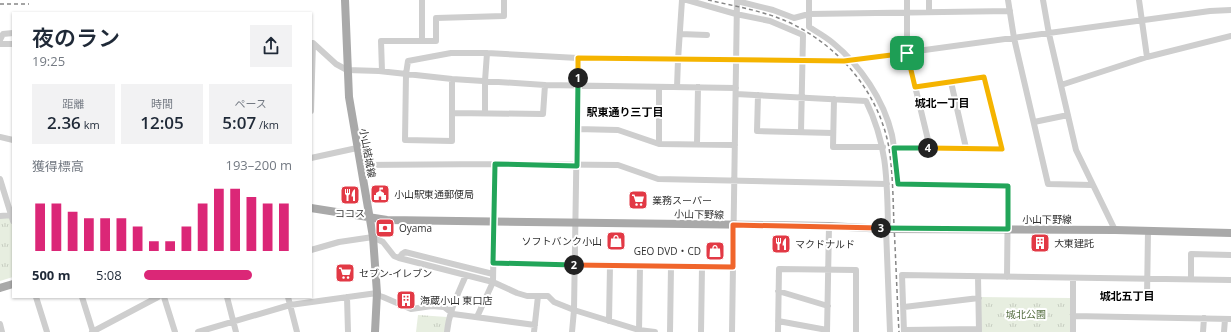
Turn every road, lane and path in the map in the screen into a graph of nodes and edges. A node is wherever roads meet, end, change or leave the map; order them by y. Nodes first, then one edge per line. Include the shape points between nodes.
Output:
1 (345, 0) edge
2 (422, 0) edge
3 (504, 0) edge
4 (682, 0) edge
5 (687, 0) edge
6 (809, 0) edge
7 (907, 0) edge
8 (929, 0) edge
9 (1008, 0) edge
10 (1043, 0) edge
11 (1139, 0) edge
12 (737, 1) edge
13 (1231, 10) edge
14 (1010, 11) junction
15 (929, 12) junction
16 (907, 13) junction
17 (736, 14) junction
18 (809, 14) junction
19 (1142, 21) junction
20 (12, 33) edge
21 (680, 34) junction
22 (1049, 34) junction
23 (707, 35) dead end
24 (1231, 36) edge
25 (1014, 38) junction
26 (0, 40) edge
27 (422, 41) junction
28 (0, 44) edge
29 (12, 44) edge
30 (487, 53) junction
31 (907, 53) junction
32 (1147, 57) junction
33 (578, 58) junction
34 (678, 60) junction
35 (851, 60) junction
36 (736, 61) junction
37 (802, 62) junction
38 (347, 70) junction
39 (382, 71) junction
40 (406, 74) junction
41 (312, 76) edge
42 (452, 79) junction
43 (485, 81) junction
44 (951, 82) junction
45 (545, 85) junction
46 (578, 85) junction
47 (1061, 86) junction
48 (659, 87) junction
49 (677, 87) junction
50 (698, 87) junction
51 (915, 87) junction
52 (736, 91) junction
53 (758, 95) junction
54 (801, 97) junction
55 (834, 99) junction
56 (452, 113) junction
57 (485, 113) junction
58 (1068, 115) junction
59 (1034, 122) junction
60 (577, 129) junction
61 (801, 132) junction
62 (833, 132) junction
63 (0, 138) edge
64 (12, 140) edge
65 (659, 144) junction
66 (697, 144) junction
67 (735, 145) junction
68 (883, 147) junction
69 (357, 148) junction
70 (894, 148) junction
71 (930, 148) junction
72 (966, 148) junction
73 (312, 158) edge
74 (495, 164) junction
75 (360, 165) junction
76 (577, 166) junction
77 (0, 179) edge
78 (734, 181) junction
79 (887, 184) junction
80 (1092, 185) junction
81 (312, 208) edge
82 (0, 216) edge
83 (12, 217) edge
84 (370, 217) junction
85 (494, 221) junction
86 (576, 222) junction
87 (733, 225) junction
88 (829, 226) junction
89 (886, 228) junction
90 (1008, 229) junction
91 (1115, 230) junction
92 (1148, 231) junction
93 (1231, 233) edge
94 (373, 237) junction
95 (312, 250) edge
96 (1231, 255) edge
97 (399, 258) junction
98 (493, 263) junction
99 (575, 265) junction
100 (610, 266) junction
101 (640, 266) junction
102 (465, 267) junction
103 (671, 267) junction
104 (702, 267) junction
105 (733, 267) junction
106 (828, 270) junction
107 (464, 274) junction
108 (493, 274) junction
109 (978, 277) junction
110 (1006, 277) junction
111 (1074, 278) junction
112 (1147, 278) junction
113 (1191, 279) junction
114 (1231, 280) edge
115 (493, 282) junction
116 (12, 284) edge
117 (0, 288) edge
118 (778, 291) junction
119 (377, 294) junction
120 (538, 296) junction
121 (348, 297) junction
122 (1147, 297) dead end
123 (36, 298) edge
124 (82, 298) edge
125 (156, 298) edge
126 (164, 298) edge
127 (227, 298) edge
128 (288, 298) edge
129 (979, 298) junction
130 (290, 305) junction
131 (828, 306) junction
132 (904, 307) junction
133 (574, 310) junction
134 (450, 312) junction
135 (1073, 316) junction
136 (477, 317) junction
137 (1204, 318) junction
138 (1228, 319) edge
139 (609, 321) junction
140 (778, 321) junction
141 (233, 322) junction
142 (0, 324) edge
143 (535, 325) junction
144 (979, 330) edge
145 (639, 331) edge
146 (827, 331) edge
147 (904, 331) edge
148 (2, 332) edge
149 (47, 332) edge
150 (93, 332) edge
151 (175, 332) edge
152 (198, 332) edge
153 (236, 332) edge
154 (297, 332) edge
155 (348, 332) edge
156 (376, 332) edge
157 (447, 332) edge
158 (534, 332) edge
159 (572, 332) edge
160 (655, 332) edge
161 (670, 332) edge
162 (701, 332) edge
163 (732, 332) edge
164 (778, 332) edge
165 (856, 332) edge
166 (890, 332) edge
167 (1073, 332) edge
168 (1203, 332) edge
169 (1224, 332) edge

1 - 38 main road, 小山結城線
2 - 27 street
3 - 27 street via 504,16 436,18 436,41
4 - 21 street
5 - 17 street
6 - 18 street
7 - 16 street
8 - 15 street
9 - 14 street
10 - 22 street
11 - 19 street
12 - 17 street
12 - 18 street via 794,18
13 - 19 street
14 - 15 street
14 - 25 street
15 - 16 street
16 - 18 street
16 - 31 street
17 - 36 street
17 - 37 street via 770,21 803,35
18 - 35 street via 809,28 832,42
19 - 22 street
19 - 32 street
20 - 26 street via 3,34
21 - 23 street
21 - 34 street
22 - 25 street
22 - 47 street
24 - 32 street
25 - 31 street
25 - 59 street
27 - 39 street via 381,41
28 - 29 street
30 - 33 street
30 - 40 street via 451,53 408,61
30 - 43 street
31 - 35 street
31 - 51 street
32 - 47 street
33 - 34 street
33 - 46 street
34 - 36 street
34 - 49 street
35 - 37 street
35 - 70 street via 879,100 888,120
36 - 37 street
36 - 52 street
37 - 54 street
38 - 39 street
38 - 41 street via 336,64 313,42
38 - 69 main road, 小山結城線
39 - 40 street
40 - 42 street
40 - 56 street via 405,140 452,141
42 - 43 street
42 - 56 street
43 - 45 street
43 - 57 street
44 - 51 street
44 - 72 street
44 - 72 street via 984,77 1002,149
45 - 46 street
45 - 57 street via 543,114
46 - 48 street
46 - 60 street
47 - 58 street
48 - 49 street
48 - 65 street
49 - 50 street
50 - 52 street
50 - 66 street
51 - 71 street
52 - 53 street
52 - 67 street
53 - 54 street
53 - 61 street via 757,132
54 - 55 street
54 - 61 street
55 - 62 street
55 - 68 street via 866,101
56 - 57 street
58 - 59 street
58 - 80 street via 1076,150
59 - 80 street via 1048,184
60 - 65 street via 618,130
60 - 76 street
61 - 62 street
62 - 68 street via 833,147
63 - 64 street
65 - 66 street
66 - 67 street
67 - 78 street
68 - 79 street
69 - 73 street
69 - 75 main road, 小山結城線
70 - 71 street
70 - 90 street via 898,184 1008,186
71 - 72 street
74 - 75 street
74 - 76 street
74 - 85 street
75 - 84 main road, 小山結城線
76 - 78 street via 618,165 658,179
76 - 86 street
77 - 83 street
78 - 79 street
78 - 87 street
79 - 89 street
80 - 91 street
81 - 84 main road, 小山下野線
82 - 83 street
84 - 85 main road, 小山下野線 via 387,220
84 - 94 main road, 小山結城線
85 - 86 main road, 小山下野線
85 - 98 street
86 - 87 main road, 小山下野線
86 - 99 street
87 - 88 main road, 小山下野線
87 - 105 street
88 - 89 main road, 小山下野線
88 - 106 street
89 - 90 main road, 小山下野線
89 - 166 street
90 - 91 main road, 小山下野線
90 - 110 street
91 - 92 main road, 小山下野線
92 - 93 main road, 小山下野線
92 - 112 street
94 - 95 street via 339,242
94 - 97 street via 383,242 394,256
94 - 119 main road, 小山結城線
96 - 113 street via 1191,254
97 - 102 street via 405,252
97 - 107 street
98 - 99 street
98 - 108 street
99 - 100 street
99 - 133 street
100 - 101 street
100 - 139 street
101 - 103 street
101 - 145 street
102 - 107 street
102 - 108 street
103 - 104 street
103 - 161 street
104 - 105 street
104 - 162 street
105 - 163 street
106 - 118 street via 779,269
106 - 131 street
106 - 165 street via 856,270
107 - 115 street
107 - 134 street
108 - 115 street
109 - 110 street
109 - 129 street
109 - 132 street via 902,275
110 - 111 street
111 - 112 street
111 - 135 street
112 - 113 street
112 - 122 street
113 - 114 street
115 - 120 street via 517,293
115 - 136 street
116 - 117 main road
118 - 131 street
118 - 140 street
119 - 121 street
119 - 134 street via 411,310 432,306
119 - 156 main road, 小山結城線
120 - 133 street via 548,296 554,302
120 - 143 street
121 - 130 street
121 - 155 street
123 - 149 street
124 - 150 street
125 - 150 street
126 - 151 street
127 - 141 street
128 - 130 street
129 - 132 street
129 - 144 street
130 - 141 street
130 - 154 street
131 - 146 street
132 - 147 street
133 - 139 street
133 - 159 street
134 - 136 street
134 - 157 street
135 - 137 street
135 - 167 street
136 - 143 street
137 - 138 street
137 - 168 street
138 - 169 street
139 - 145 street
140 - 146 street
140 - 164 street
141 - 152 street
141 - 153 street
142 - 148 street
143 - 158 street
144 - 147 street
145 - 160 street

